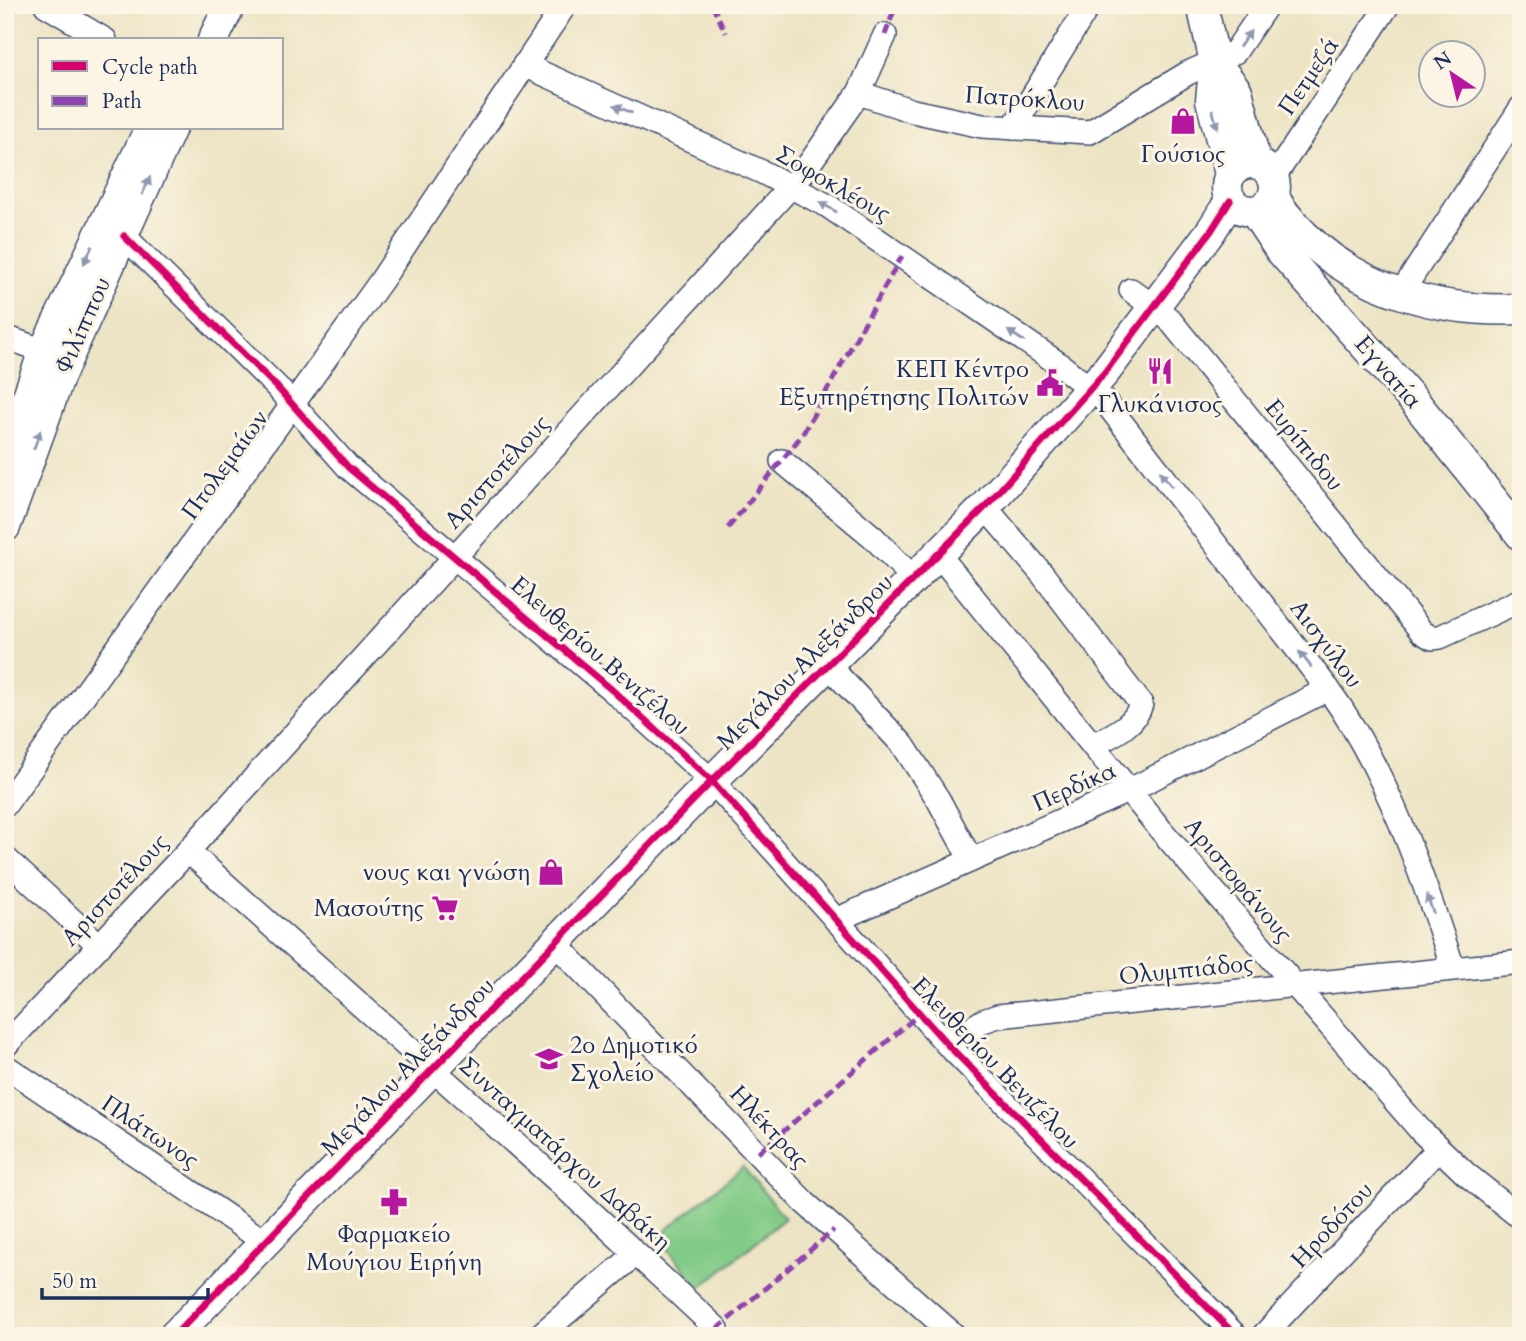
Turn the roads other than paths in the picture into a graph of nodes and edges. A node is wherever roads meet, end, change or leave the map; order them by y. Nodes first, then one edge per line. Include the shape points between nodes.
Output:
1 (46, 5) edge
2 (209, 5) edge
3 (230, 5) edge
4 (565, 5) edge
5 (1088, 5) edge
6 (1202, 5) edge
7 (1267, 5) edge
8 (1388, 5) edge
9 (886, 35) dead end
10 (103, 38) edge
11 (195, 38) edge
12 (214, 38) edge
13 (1215, 62) junction
14 (524, 65) junction
15 (859, 93) junction
16 (1521, 108) edge
17 (1013, 128) junction
18 (148, 130) edge
19 (170, 130) edge
20 (791, 186) junction
21 (1253, 187) junction
22 (124, 236) junction
23 (1130, 290) dead end
24 (1401, 293) junction
25 (1154, 308) junction
26 (1521, 309) edge
27 (5, 337) edge
28 (44, 351) junction
29 (1092, 389) junction
30 (292, 406) junction
31 (5, 461) edge
32 (782, 461) dead end
33 (985, 507) junction
34 (5, 527) edge
35 (1521, 535) edge
36 (939, 555) junction
37 (456, 557) junction
38 (915, 580) junction
39 (1521, 600) edge
40 (829, 666) junction
41 (1328, 689) junction
42 (1093, 745) junction
43 (712, 780) junction
44 (1130, 790) junction
45 (5, 805) edge
46 (188, 851) junction
47 (5, 858) edge
48 (971, 860) junction
49 (836, 920) junction
50 (555, 943) junction
51 (100, 946) junction
52 (1521, 962) edge
53 (1453, 968) junction
54 (1294, 986) junction
55 (947, 1044) junction
56 (5, 1046) edge
57 (5, 1066) edge
58 (433, 1069) junction
59 (1438, 1149) junction
60 (1521, 1218) edge
61 (265, 1242) junction
62 (636, 1254) junction
63 (717, 1329) dead end
64 (174, 1336) edge
65 (539, 1336) edge
66 (955, 1336) edge
67 (1236, 1336) edge
68 (1263, 1336) edge

1 - 10 street
2 - 11 street
3 - 12 street
4 - 14 street, Πτολεμαίων
5 - 17 street
6 - 13 street, Εγνατία
13 -> 7 street, Πατρόκλου via 1243,44
8 - 21 street, Πετμεζά
9 - 15 street, Αριστοτέλους
13 - 17 street, Πατρόκλου via 1188,73 1090,132
13 - 21 street, Εγνατία via 1211,100
20 -> 14 street, Σοφοκλέους
14 - 30 street, Πτολεμαίων
15 - 17 street, Πατρόκλου via 957,121
15 - 20 street, Αριστοτέλους
16 - 24 street
18 -> 28 street, Φιλίππου
22 -> 19 street, Φιλίππου
29 -> 20 street, Σοφοκλέους via 868,231
20 - 37 street, Αριστοτέλους
21 - 24 street via 1318,247 1362,276
21 - 25 street, Μεγάλου Αλεξάνδρου
21 - 35 street, Εγνατία via 1280,250 1415,402
22 - 30 street, Ελευθερίου Βενιζέλου
34 -> 22 street, Φιλίππου via 60,375
23 - 25 street, Ευρίπιδου
24 - 26 street via 1469,309
25 - 29 street, Μεγάλου Αλεξάνδρου
25 - 39 street, Ευρίπιδου via 1168,319 1416,626 1432,638
27 - 28 street
28 - 31 street, Φιλίππου
29 - 33 street, Μεγάλου Αλεξάνδρου
41 -> 29 street, Αισχύλου via 1122,421
30 - 37 street, Ελευθερίου Βενιζέλου via 348,467
30 - 45 street, Πτολεμαίων
32 - 38 street via 873,537
33 - 36 street, Μεγάλου Αλεξάνδρου
33 - 42 street via 1141,704 1130,722
36 - 38 street, Μεγάλου Αλεξάνδρου
36 - 42 street, Αριστοφάνους
37 - 43 street, Ελευθερίου Βενιζέλου
37 - 46 street, Αριστοτέλους
38 - 40 street, Μεγάλου Αλεξάνδρου
40 - 43 street, Μεγάλου Αλεξάνδρου
40 - 48 street via 903,745 939,799
41 - 44 street, Περδίκα
53 -> 41 street, Αισχύλου via 1374,765
42 - 44 street, Αριστοφάνους
43 - 49 street, Ελευθερίου Βενιζέλου
43 - 50 street, Μεγάλου Αλεξάνδρου
44 - 48 street, Περδίκα
44 - 54 street, Αριστοφάνους
46 - 51 street, Αριστοτέλους
46 - 58 street, Συνταγματάρχου Δαβάκη
47 - 51 street
48 - 49 street, Περδίκα
49 - 55 street, Ελευθερίου Βενιζέλου
50 - 58 street, Μεγάλου Αλεξάνδρου
50 - 66 street, Ηλέκτρας via 805,1203
51 - 56 street, Αριστοτέλους
52 - 53 street, Ολυμπιάδος
53 - 54 street, Ολυμπιάδος
54 - 55 street, Ολυμπιάδος via 998,1016
54 - 59 street, Αριστοφάνους
55 - 67 street, Ελευθερίου Βενιζέλου
57 - 61 street, Πλάτωνος
58 - 61 street, Μεγάλου Αλεξάνδρου
58 - 62 street, Συνταγματάρχου Δαβάκη
59 - 60 street, Αριστοφάνους
59 - 68 street, Ηροδότου
61 - 64 street, Μεγάλου Αλεξάνδρου
62 - 63 street, Συνταγματάρχου Δαβάκη
62 - 65 street

